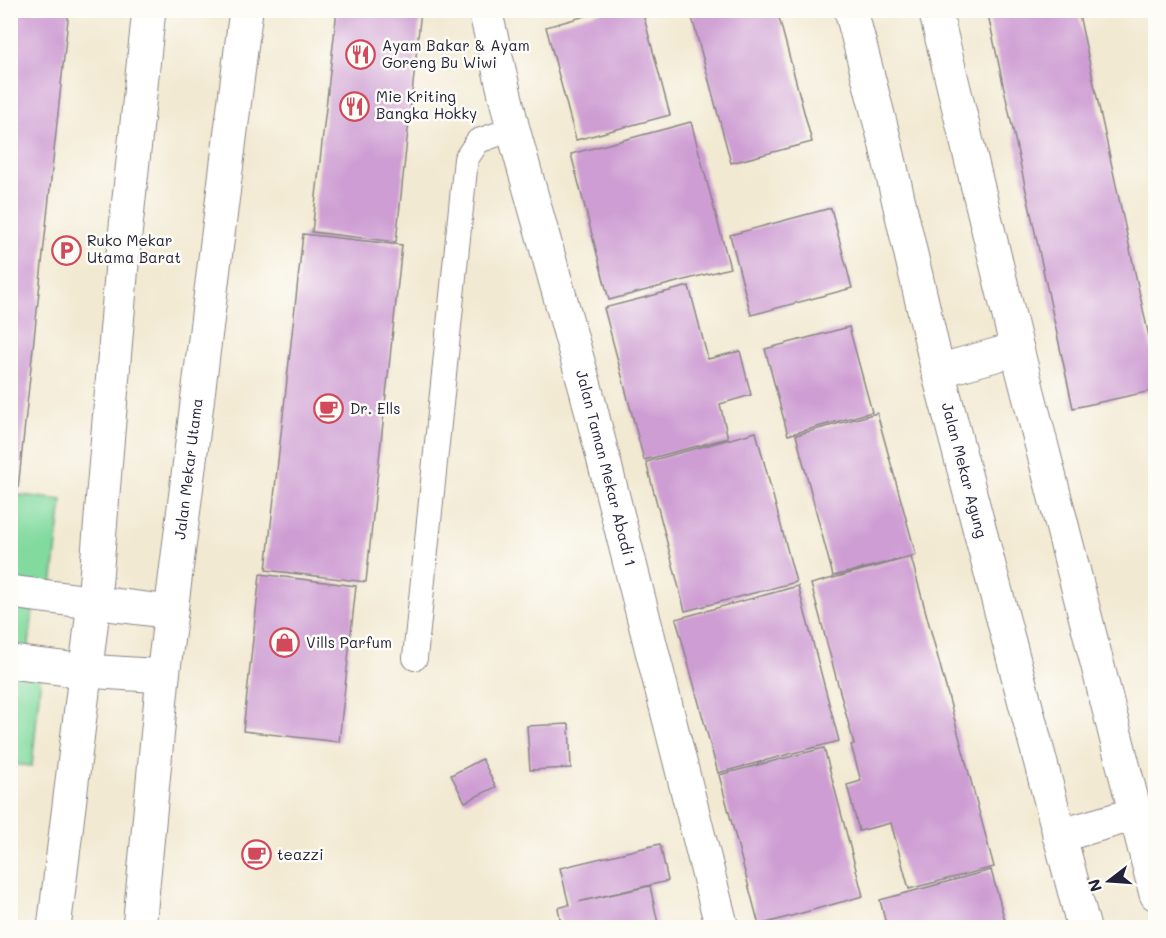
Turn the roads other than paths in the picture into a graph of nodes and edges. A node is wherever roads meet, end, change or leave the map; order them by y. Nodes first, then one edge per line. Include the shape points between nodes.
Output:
1 (149, 10) edge
2 (246, 10) edge
3 (486, 10) edge
4 (851, 10) edge
5 (935, 10) edge
6 (513, 129) junction
7 (1017, 348) junction
8 (938, 370) junction
9 (10, 592) edge
10 (94, 602) junction
11 (171, 612) junction
12 (415, 658) dead end
13 (10, 662) edge
14 (86, 671) junction
15 (163, 676) junction
16 (1135, 814) junction
17 (1059, 836) junction
18 (1155, 894) edge
19 (54, 927) edge
20 (140, 927) edge
21 (722, 927) edge
22 (1084, 927) edge

1 - 10 street via 122,264
2 - 11 street, Jalan Mekar Utama
3 - 6 street, Jalan Taman Mekar Abadi 1
4 - 8 street, Jalan Mekar Agung
5 - 7 street
6 - 12 lane via 478,141 466,159
6 - 21 street, Jalan Taman Mekar Abadi 1 via 586,390
7 - 8 street
7 - 16 street
8 - 17 street, Jalan Mekar Agung
9 - 10 street
10 - 11 street
10 - 14 street
11 - 15 street, Jalan Mekar Utama
13 - 14 street
14 - 15 street
14 - 19 street
15 - 20 street, Jalan Mekar Utama
16 - 17 street
16 - 18 street
17 - 22 street, Jalan Mekar Agung

